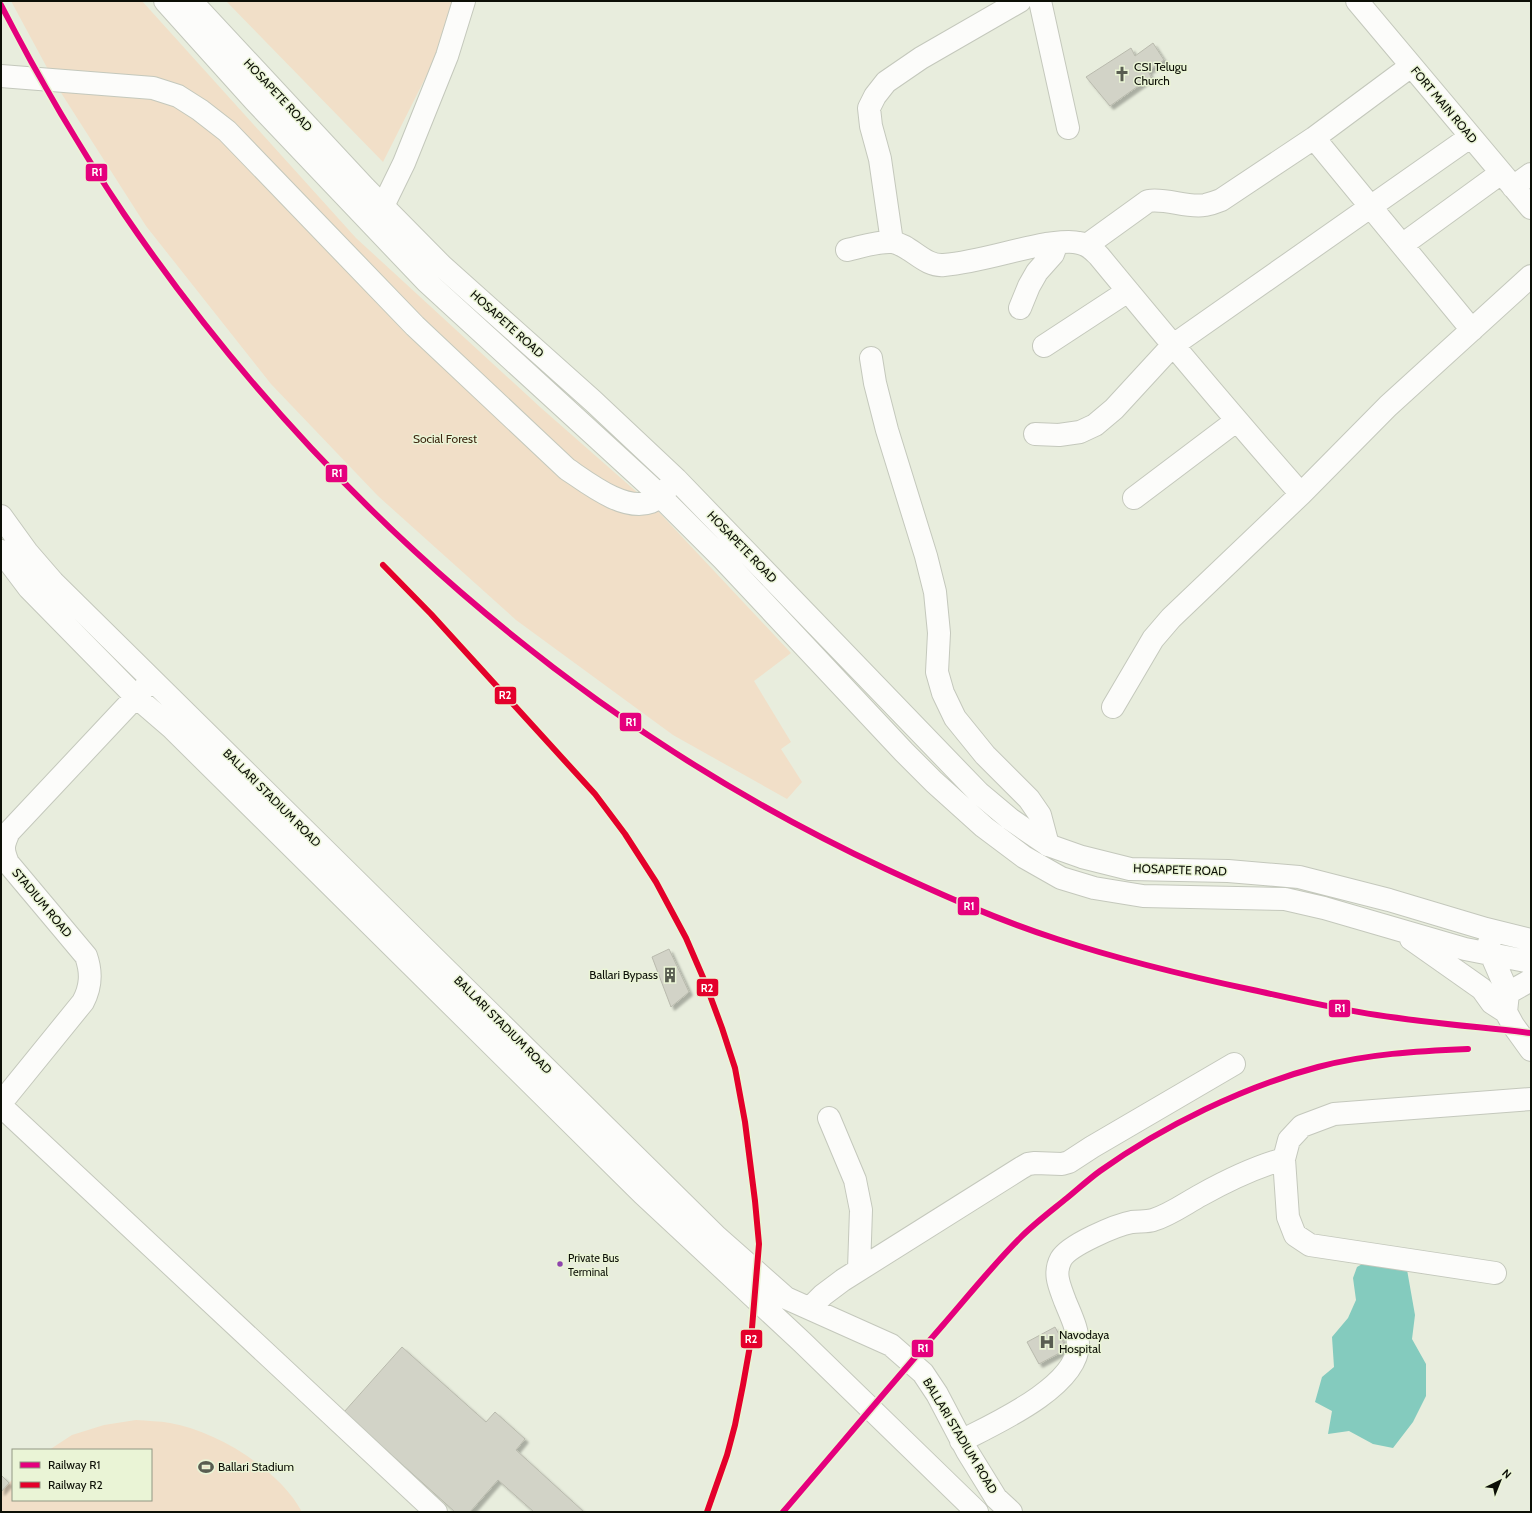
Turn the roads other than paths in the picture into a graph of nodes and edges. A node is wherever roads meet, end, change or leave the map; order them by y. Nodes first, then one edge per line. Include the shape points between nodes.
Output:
1 (165, 1) edge
2 (191, 1) edge
3 (464, 1) edge
4 (1020, 1) edge
5 (1040, 1) edge
6 (1357, 1) edge
7 (1411, 66) junction
8 (1, 76) edge
9 (1068, 128) dead end
10 (1470, 137) junction
11 (1314, 138) junction
12 (1531, 174) edge
13 (1507, 180) junction
14 (383, 206) junction
15 (1370, 207) junction
16 (1531, 208) edge
17 (892, 242) junction
18 (1057, 242) junction
19 (1087, 245) junction
20 (1402, 245) junction
21 (847, 250) dead end
22 (1531, 276) edge
23 (1128, 292) junction
24 (1020, 308) dead end
25 (1472, 330) junction
26 (1044, 346) dead end
27 (1172, 346) junction
28 (871, 358) dead end
29 (1236, 421) junction
30 (1035, 434) dead end
31 (676, 479) junction
32 (1301, 494) junction
33 (660, 496) junction
34 (1134, 498) dead end
35 (1, 516) edge
36 (1, 551) edge
37 (152, 679) junction
38 (136, 696) junction
39 (1113, 707) dead end
40 (1048, 844) junction
41 (1464, 922) junction
42 (1394, 927) junction
43 (1486, 929) junction
44 (1531, 940) edge
45 (1465, 949) junction
46 (1491, 954) junction
47 (1531, 962) edge
48 (1531, 980) edge
49 (1482, 989) junction
50 (1509, 1010) junction
51 (1531, 1050) edge
52 (1234, 1064) dead end
53 (1531, 1099) edge
54 (1, 1105) edge
55 (829, 1118) dead end
56 (1284, 1159) junction
57 (650, 1186) junction
58 (860, 1269) junction
59 (1496, 1272) dead end
60 (810, 1308) junction
61 (961, 1441) junction
62 (436, 1512) edge
63 (977, 1512) edge
64 (1011, 1512) edge

1 - 33 main road, HOSAPETE ROAD via 254,100 427,282
2 - 14 main road, HOSAPETE ROAD
3 - 14 main road via 447,56 404,163
4 - 17 main road via 921,58 886,82 875,96 869,108 871,126 880,159
5 - 9 main road
6 - 7 main road, FORT MAIN ROAD
7 - 10 main road, FORT MAIN ROAD
7 - 11 main road
8 - 33 main road via 153,88 178,96 200,110 227,131 421,332 567,469 592,486 627,502 641,504 652,502
10 - 13 main road, FORT MAIN ROAD
10 - 15 main road
11 - 15 main road
11 - 19 main road via 1221,200 1205,205 1186,205 1159,199 1148,201
12 - 13 main road
13 - 16 main road, FORT MAIN ROAD
13 - 20 main road
14 - 31 main road, HOSAPETE ROAD via 442,266
15 - 20 main road
15 - 27 main road
17 - 18 main road via 926,261 942,266
17 - 21 main road
18 - 19 main road via 1078,242
18 - 24 main road via 1053,254 1029,286
19 - 23 main road
20 - 25 main road
22 - 25 main road
23 - 26 main road
23 - 27 main road
25 - 32 main road via 1388,406
27 - 29 main road
27 - 30 main road via 1114,409 1095,424 1080,432 1059,435
28 - 40 main road via 887,430 935,592 939,633 937,672 943,693 955,718 985,755 1030,800 1040,815
29 - 32 main road
29 - 34 main road
31 - 33 main road
31 - 40 main road, HOSAPETE ROAD via 979,794 1010,819
32 - 39 main road via 1170,618 1153,639
33 - 42 main road, HOSAPETE ROAD via 723,558 934,782 984,827 1024,857 1061,878 1094,888 1142,896 1285,899
35 - 37 main road, BALLARI STADIUM ROAD via 41,570
36 - 38 main road, BALLARI STADIUM ROAD via 29,588
37 - 38 main road, STADIUM ROAD
37 - 57 main road, BALLARI STADIUM ROAD
38 - 54 main road, STADIUM ROAD via 9,832 3,844 8,863 86,956 90,966 90,980 83,1002
38 - 57 main road, BALLARI STADIUM ROAD
40 - 41 main road, HOSAPETE ROAD via 1082,857 1130,869 1228,871 1299,877
41 - 43 main road, HOSAPETE ROAD
41 - 45 main road
42 - 45 main road, HOSAPETE ROAD
42 - 49 main road
43 - 44 main road, HOSAPETE ROAD
43 - 46 main road
45 - 46 main road, HOSAPETE ROAD
45 - 49 main road
46 - 47 main road, HOSAPETE ROAD
46 - 50 main road
48 - 50 main road
49 - 50 main road via 1492,1002
50 - 51 main road
52 - 58 main road via 1069,1162 1035,1163 1024,1166
53 - 56 main road via 1334,1114 1302,1126 1289,1140
54 - 62 main road
55 - 58 main road via 855,1180 861,1210
56 - 59 main road via 1288,1217 1296,1235 1310,1245
56 - 61 main road via 1264,1164 1228,1180 1152,1220 1132,1222 1104,1231 1068,1250 1057,1267 1057,1280 1077,1329 1078,1346 1072,1366 1056,1385 1008,1417
57 - 60 main road, BALLARI STADIUM ROAD via 717,1237 786,1298
57 - 63 main road, BALLARI STADIUM ROAD via 802,1342
58 - 60 main road via 823,1295
60 - 61 main road, BALLARI STADIUM ROAD via 891,1345 923,1373
61 - 64 main road, BALLARI STADIUM ROAD via 996,1498

